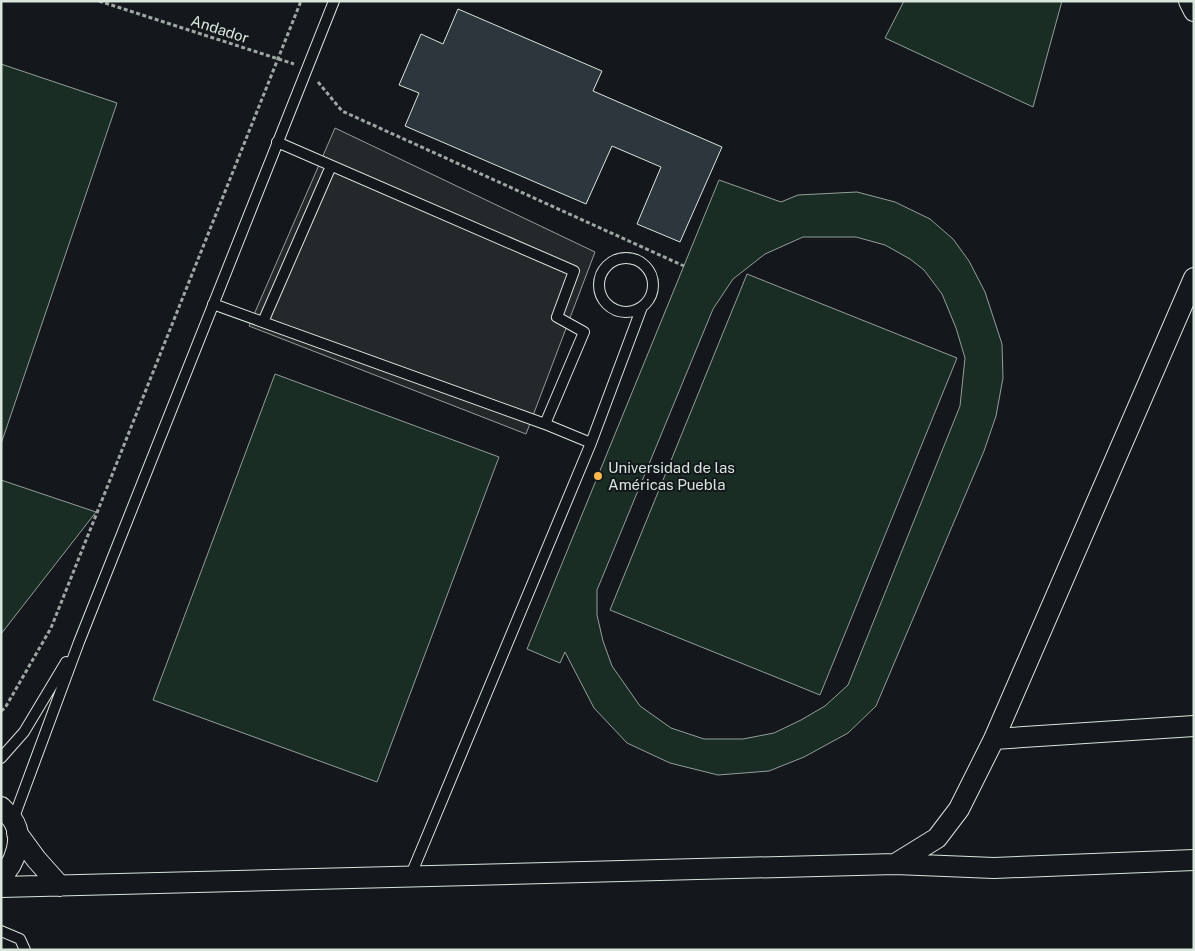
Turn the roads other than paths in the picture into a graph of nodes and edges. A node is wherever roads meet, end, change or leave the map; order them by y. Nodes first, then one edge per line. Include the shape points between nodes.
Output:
1 (334, 1) edge
2 (1189, 1) edge
3 (1194, 12) edge
4 (277, 142) junction
5 (331, 166) junction
6 (1194, 278) edge
7 (213, 304) junction
8 (642, 307) junction
9 (264, 322) junction
10 (544, 424) junction
11 (591, 443) junction
12 (79, 642) junction
13 (1194, 726) edge
14 (994, 739) junction
15 (1, 758) edge
16 (11, 820) edge
17 (1194, 860) edge
18 (895, 864) junction
19 (1, 877) edge
20 (410, 877) junction
21 (60, 886) junction
22 (1, 887) edge
23 (1, 932) edge
24 (25, 950) edge

1 - 4 lane
2 - 3 street
4 - 5 lane
4 - 7 lane
5 - 9 lane
5 - 10 lane via 574,271 557,317 584,332
6 - 14 street
7 - 9 lane
7 - 12 lane
8 - 8 lane via 651,296 654,282 649,269 638,260 624,258 610,263 602,274 599,288 604,301 615,310 629,312
8 - 11 lane
9 - 10 lane
10 - 11 lane
11 - 20 lane
12 - 15 lane via 24,732
12 - 16 lane
13 - 14 street
14 - 18 street via 959,809 937,838
16 - 19 street via 17,851 9,869
16 - 21 street via 36,859
17 - 18 street via 994,868
18 - 20 street
20 - 21 street
21 - 22 street
23 - 24 lane via 20,939

